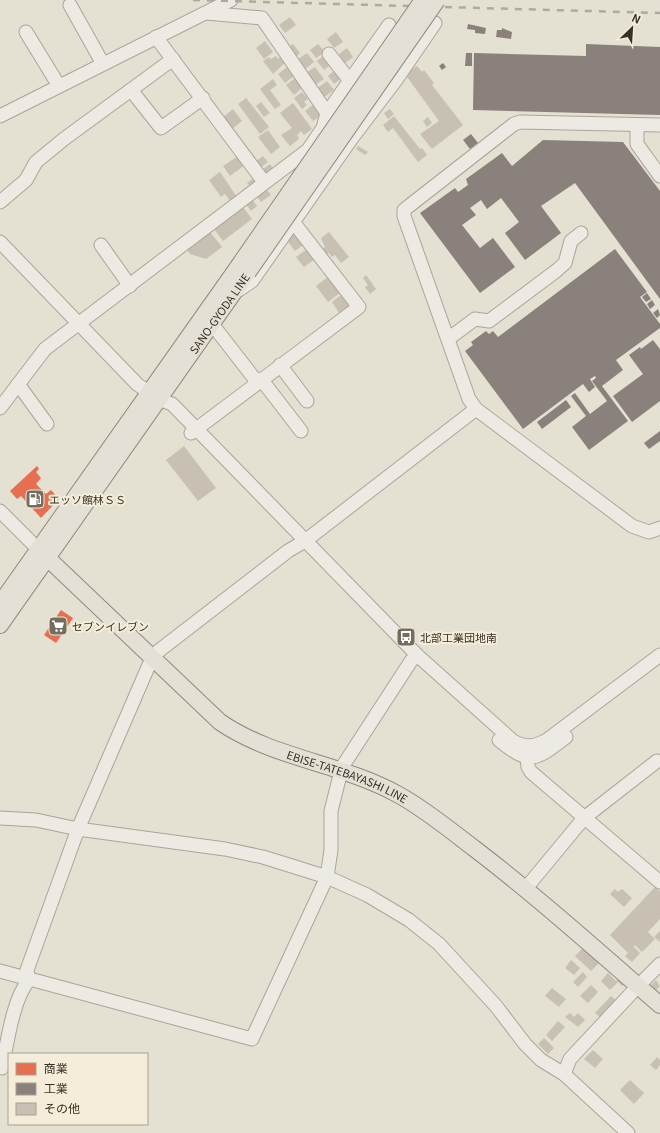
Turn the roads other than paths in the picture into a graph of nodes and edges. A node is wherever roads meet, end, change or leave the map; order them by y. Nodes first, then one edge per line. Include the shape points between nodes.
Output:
1 (231, 0) edge
2 (424, 0) edge
3 (437, 0) edge
4 (70, 5) dead end
5 (206, 13) junction
6 (435, 23) dead end
7 (389, 25) dead end
8 (26, 32) dead end
9 (156, 37) junction
10 (329, 54) dead end
11 (173, 59) junction
12 (103, 64) junction
13 (350, 81) junction
14 (59, 86) junction
15 (131, 90) junction
16 (203, 98) junction
17 (327, 113) junction
18 (0, 116) edge
19 (637, 125) junction
20 (660, 125) edge
21 (660, 176) edge
22 (264, 182) junction
23 (0, 202) edge
24 (294, 222) junction
25 (581, 233) dead end
26 (0, 242) edge
27 (101, 245) dead end
28 (243, 269) junction
29 (130, 286) junction
30 (232, 295) junction
31 (78, 323) junction
32 (212, 324) junction
33 (448, 339) junction
34 (280, 365) junction
35 (259, 381) junction
36 (18, 384) junction
37 (153, 396) junction
38 (307, 401) dead end
39 (0, 408) edge
40 (476, 409) junction
41 (46, 424) dead end
42 (194, 431) junction
43 (301, 431) dead end
44 (0, 511) edge
45 (660, 528) edge
46 (302, 543) junction
47 (43, 554) junction
48 (0, 604) edge
49 (0, 625) edge
50 (660, 655) edge
51 (152, 658) junction
52 (414, 658) junction
53 (660, 666) edge
54 (527, 758) junction
55 (657, 761) dead end
56 (341, 771) junction
57 (0, 818) edge
58 (584, 818) junction
59 (78, 829) junction
60 (327, 877) junction
61 (660, 882) edge
62 (526, 888) junction
63 (660, 964) edge
64 (0, 971) edge
65 (28, 980) junction
66 (638, 986) junction
67 (660, 1005) edge
68 (2, 1068) dead end
69 (564, 1074) junction
70 (628, 1133) edge

1 - 5 street
2 - 28 main road, SANO-GYODA LINE, bridge
3 - 28 main road, SANO-GYODA LINE, bridge
4 - 12 street
5 - 9 street
5 - 17 street via 262,18
6 - 24 street
7 - 13 street
8 - 14 street
9 - 11 street
9 - 12 street
10 - 13 street
11 - 15 street
11 - 16 street
12 - 14 street
13 - 17 street
14 - 18 street
15 - 16 street via 161,128
15 - 23 street via 36,162 26,180
16 - 22 street
17 - 22 street via 324,128 308,150
19 - 20 street
19 - 21 street via 637,144
19 - 33 street via 520,122 514,124 404,210 418,260
22 - 29 street
24 - 30 street via 252,281
24 - 34 street via 359,307
25 - 33 street via 571,241 566,263 556,271 489,321 475,319
26 - 31 street
27 - 29 street
28 - 30 main road, SANO-GYODA LINE
28 - 37 main road, SANO-GYODA LINE
29 - 31 street
30 - 32 main road, SANO-GYODA LINE
31 - 36 street via 45,349
31 - 37 street via 137,384
32 - 35 street
32 - 37 main road, SANO-GYODA LINE
33 - 40 street
34 - 35 street
34 - 38 street
35 - 42 street
35 - 43 street
36 - 39 street
36 - 41 street
37 - 42 street via 166,411
37 - 47 main road, SANO-GYODA LINE
40 - 45 street via 632,526 649,532
40 - 46 street
42 - 46 street
44 - 47 street
46 - 51 street via 288,551
46 - 52 street
47 - 48 main road, SANO-GYODA LINE
47 - 49 main road, SANO-GYODA LINE
47 - 51 main road, EBISE-TATEBAYASHI LINE
50 - 52 street via 556,734 538,745 529,747 513,741
51 - 56 main road, EBISE-TATEBAYASHI LINE via 220,722 234,731 267,747
51 - 59 street
52 - 54 street via 513,751
52 - 56 street
53 - 54 street via 547,751
54 - 58 street via 531,772
55 - 58 street
56 - 60 street via 332,811
56 - 62 main road, EBISE-TATEBAYASHI LINE via 377,784 419,806
57 - 59 street via 36,820
58 - 61 street
58 - 62 street
59 - 60 street via 226,848
59 - 65 street via 28,970
60 - 65 street via 252,1039
60 - 69 street via 367,894 409,920 439,944 496,1006 525,1044 541,1060
62 - 66 main road, EBISE-TATEBAYASHI LINE
63 - 66 street
64 - 65 street
65 - 68 street via 23,987 9,1032
66 - 67 main road, EBISE-TATEBAYASHI LINE
66 - 69 street via 570,1059
69 - 70 street

